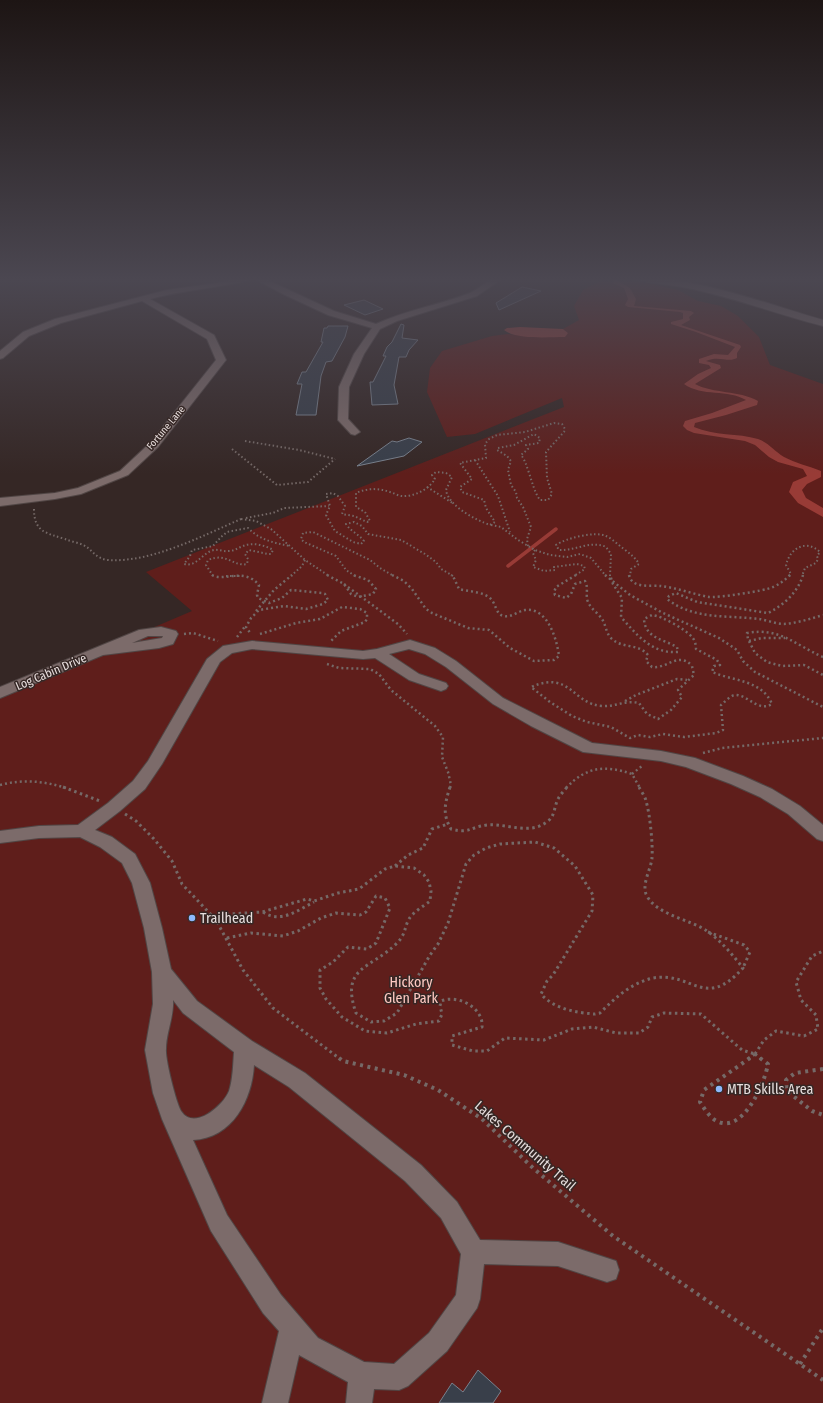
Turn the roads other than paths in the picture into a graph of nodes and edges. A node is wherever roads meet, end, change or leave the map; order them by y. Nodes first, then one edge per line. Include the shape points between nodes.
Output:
1 (15, 343) edge
2 (213, 343) edge
3 (366, 343) edge
4 (0, 356) edge
5 (355, 432) dead end
6 (0, 502) edge
7 (171, 634) road end
8 (378, 653) junction
9 (441, 686) dead end
10 (0, 693) edge
11 (82, 831) junction
12 (823, 835) edge
13 (0, 837) edge
14 (162, 972) junction
15 (245, 1048) junction
16 (173, 1119) junction
17 (473, 1252) junction
18 (607, 1270) dead end
19 (292, 1328) junction
20 (362, 1375) junction
21 (276, 1403) edge
22 (359, 1403) edge

1 - 4 street
2 - 6 street, Fortune Lane via 221,360 154,445 124,472 81,491
3 - 5 street via 358,354 344,387 343,420
7 - 10 street, Log Cabin Drive via 168,641 159,644 102,651
8 - 9 street via 414,677
8 - 11 street via 363,655 252,645 228,650 214,659 140,785
8 - 12 street via 410,644 430,650 498,700 589,748 661,756 689,762 766,793 794,810
11 - 13 street via 39,832
11 - 14 street via 106,842 129,859 141,883
14 - 15 street via 190,1007
14 - 16 street via 163,1004 155,1050 164,1093
15 - 16 street via 244,1071 238,1098 224,1116 207,1126 192,1129
15 - 17 street via 298,1080 413,1173 449,1210
16 - 19 street via 219,1223 272,1304
17 - 18 street via 558,1254
17 - 20 street via 468,1299 438,1342 400,1377
19 - 20 street via 309,1347
19 - 21 street
20 - 22 street

